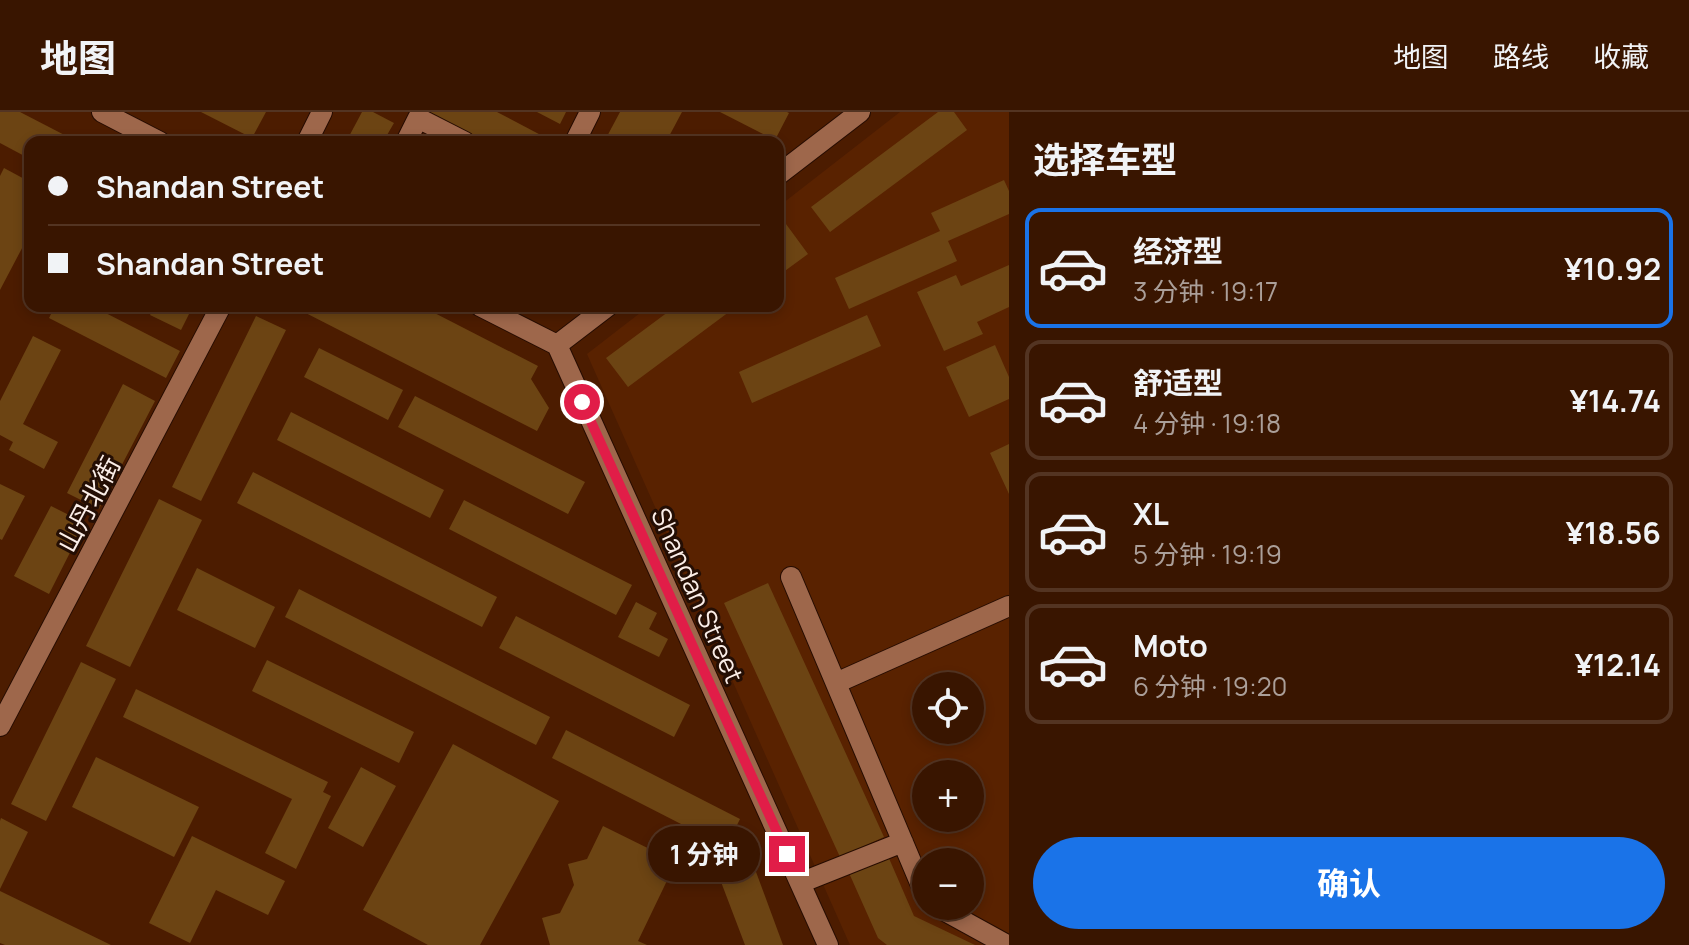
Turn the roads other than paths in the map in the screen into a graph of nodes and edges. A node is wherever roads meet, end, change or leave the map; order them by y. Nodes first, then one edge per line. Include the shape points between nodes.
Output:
1 (102, 112) edge
2 (322, 112) edge
3 (590, 112) edge
4 (860, 112) edge
5 (148, 136) edge
6 (310, 136) edge
7 (409, 136) edge
8 (453, 136) edge
9 (578, 136) edge
10 (784, 170) edge
11 (218, 312) edge
12 (492, 312) edge
13 (600, 312) edge
14 (557, 345) junction
15 (791, 577) dead end
16 (1009, 606) edge
17 (836, 683) junction
18 (0, 726) edge
19 (903, 842) junction
20 (912, 864) edge
21 (800, 883) junction
22 (961, 920) edge
23 (828, 945) edge
24 (1007, 945) edge

1 - 5 street
2 - 6 street
3 - 9 street
4 - 10 street
7 - 8 street via 418,118
11 - 18 street, 山丹北街
12 - 14 street
13 - 14 street
14 - 21 street, Shandan Street
15 - 17 street
16 - 17 street
17 - 19 street
19 - 20 street
19 - 21 street
21 - 23 street, Shandan Street
22 - 24 street

